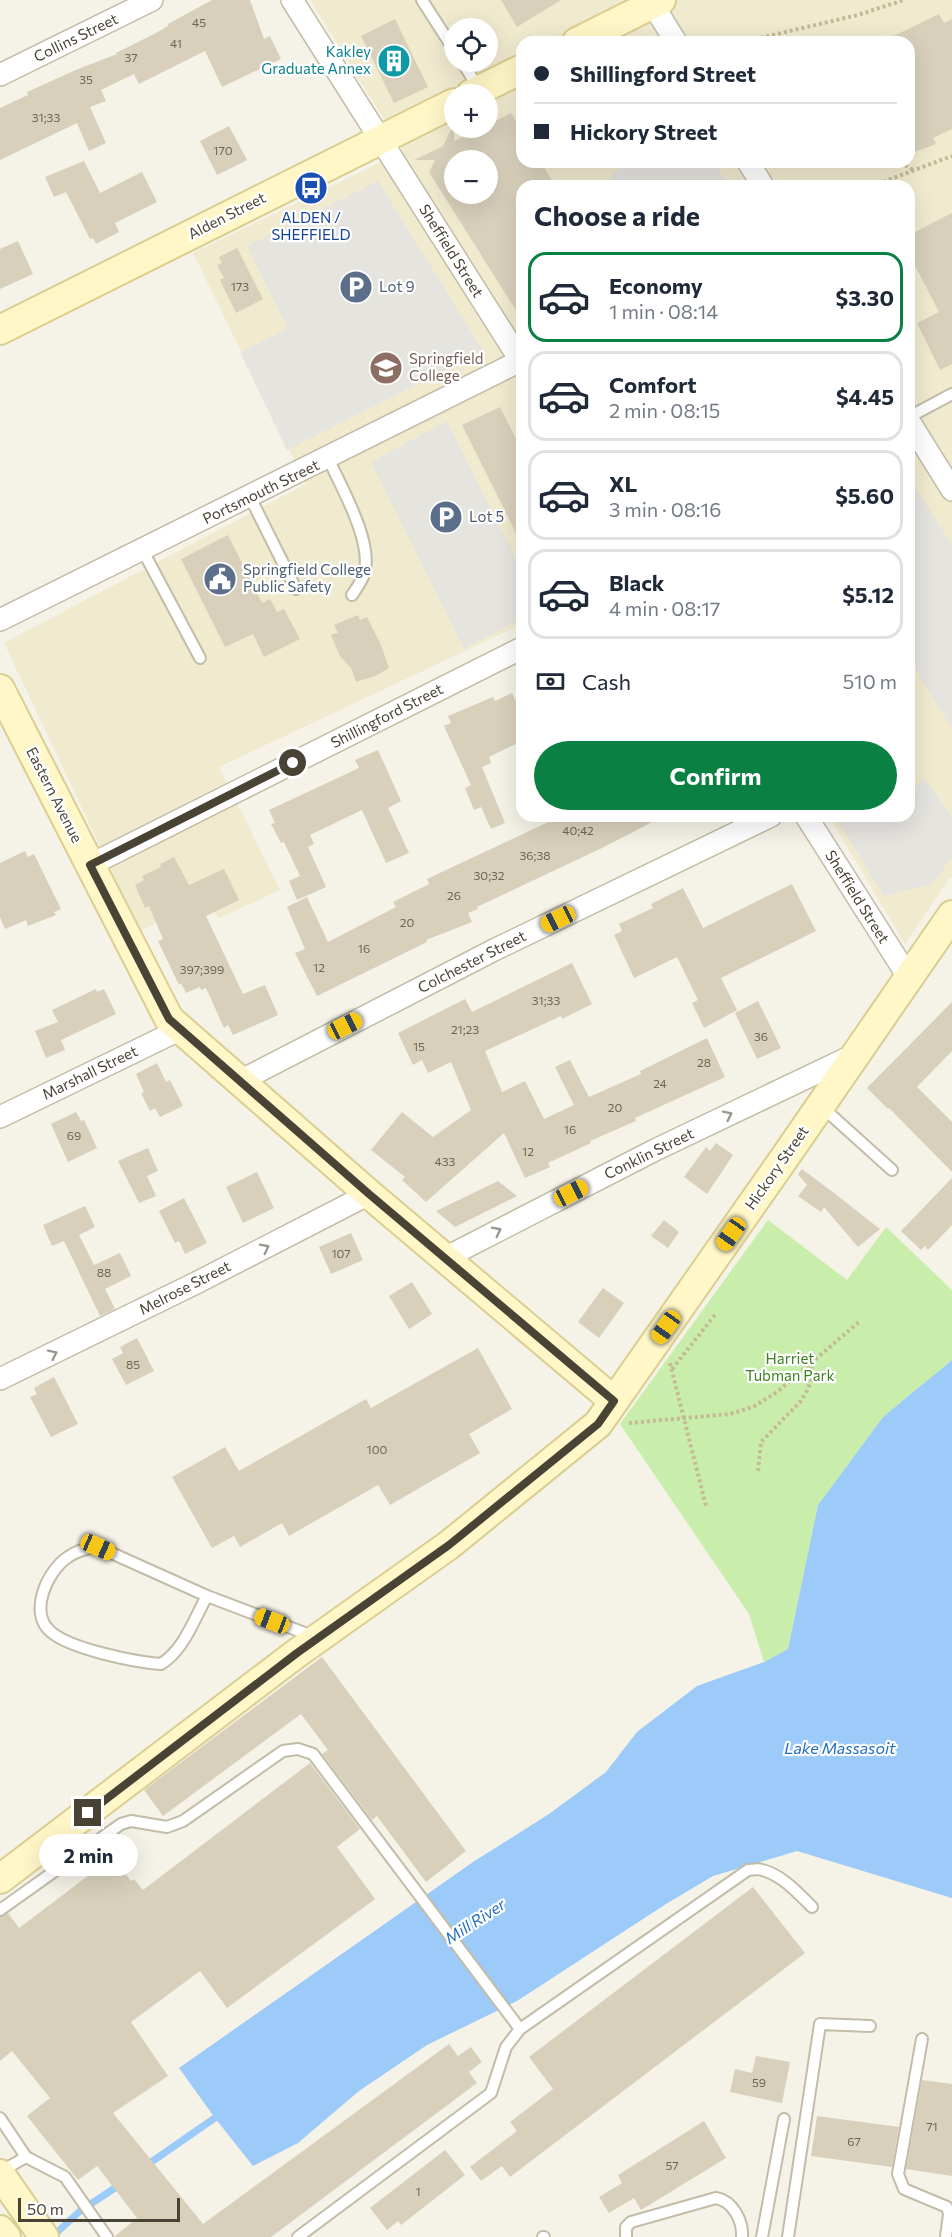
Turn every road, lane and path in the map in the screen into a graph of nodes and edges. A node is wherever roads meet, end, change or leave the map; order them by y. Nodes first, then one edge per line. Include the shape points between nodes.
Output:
1 (152, 0) edge
2 (292, 0) edge
3 (422, 0) edge
4 (904, 0) edge
5 (655, 1) edge
6 (444, 34) edge
7 (588, 36) edge
8 (673, 36) edge
9 (769, 36) edge
10 (516, 72) edge
11 (0, 75) edge
12 (492, 84) edge
13 (444, 108) edge
14 (380, 140) junction
15 (952, 156) edge
16 (910, 168) edge
17 (914, 170) junction
18 (888, 180) edge
19 (0, 330) edge
20 (516, 354) edge
21 (516, 364) edge
22 (952, 394) edge
23 (915, 416) edge
24 (915, 429) edge
25 (328, 458) junction
26 (952, 490) edge
27 (250, 497) junction
28 (143, 551) junction
29 (296, 589) dead end
30 (352, 595) dead end
31 (0, 620) edge
32 (516, 651) edge
33 (200, 658) dead end
34 (2, 698) edge
35 (759, 822) edge
36 (810, 822) edge
37 (90, 865) junction
38 (952, 915) edge
39 (909, 978) junction
40 (181, 1029) junction
41 (856, 1054) junction
42 (240, 1081) junction
43 (821, 1105) junction
44 (0, 1117) edge
45 (892, 1170) dead end
46 (369, 1194) junction
47 (445, 1258) junction
48 (715, 1315) dead end
49 (859, 1322) dead end
50 (668, 1356) dead end
51 (811, 1363) junction
52 (672, 1370) junction
53 (0, 1379) edge
54 (621, 1412) junction
55 (684, 1419) junction
56 (758, 1471) dead end
57 (706, 1506) dead end
58 (207, 1596) junction
59 (318, 1638) junction
60 (0, 1879) edge
61 (812, 1907) dead end
62 (0, 1910) edge
63 (870, 2026) dead end
64 (520, 2029) junction
65 (922, 2039) dead end
66 (0, 2118) edge
67 (784, 2119) dead end
68 (26, 2157) junction
69 (0, 2173) edge
70 (38, 2229) edge
71 (0, 2230) edge
72 (6, 2237) edge
73 (107, 2237) edge
74 (298, 2237) edge
75 (626, 2237) edge
76 (742, 2237) edge
77 (762, 2237) edge
78 (788, 2237) edge
79 (946, 2237) edge

1 - 11 street, Collins Street
2 - 14 street, Sheffield Street
3 - 6 lane
4 - 9 path
5 - 7 street
5 - 8 street
10 - 12 street
13 - 14 street, Alden Street
14 - 19 street, Alden Street
14 - 20 street, Sheffield Street
15 - 17 path
16 - 17 path
17 - 18 path
21 - 25 street, Portsmouth Street
22 - 23 lane
24 - 26 street
25 - 27 street, Portsmouth Street
25 - 30 lane via 366,549 364,574
27 - 28 street, Portsmouth Street
27 - 29 lane
28 - 31 street, Portsmouth Street
28 - 33 lane
32 - 37 street, Shillingford Street
34 - 37 street, Eastern Avenue
35 - 42 street, Colchester Street via 494,950
36 - 39 street, Sheffield Street
37 - 40 street, Eastern Avenue via 169,1019
38 - 39 street, Hickory Street
39 - 41 street, Hickory Street
40 - 42 street, Eastern Avenue
40 - 44 street, Marshall Street
41 - 43 street, Hickory Street
47 -> 41 street, Conklin Street via 655,1150
42 - 46 street, Eastern Avenue
43 - 45 lane
43 - 54 street, Hickory Street
46 - 47 street, Eastern Avenue
53 -> 46 street, Melrose Street
47 - 54 street, Eastern Avenue
48 - 52 path
49 - 51 path
50 - 52 path
51 - 55 path via 753,1407
51 - 56 path via 812,1378 800,1402 760,1442
52 - 55 path
54 - 55 path
54 - 59 street, Hickory Street via 598,1424 449,1545
55 - 57 path
58 - 58 lane via 98,1547 83,1549 66,1558 53,1574 40,1601 41,1619 68,1643 161,1664 179,1648
58 - 59 lane
59 - 60 street, Hickory Street
61 - 64 lane via 773,1875 761,1869 748,1870
62 - 64 lane via 121,1824 131,1821 166,1827 183,1821 283,1751 298,1749 313,1754
63 - 78 lane via 820,2024
64 - 74 lane via 506,2048 491,2093
65 - 79 lane via 898,2174 904,2189 947,2207
66 - 68 lane
67 - 77 lane
68 - 69 lane
68 - 73 lane via 64,2178
69 - 70 street
71 - 72 street
75 - 76 lane via 626,2227 631,2223 716,2198 727,2203 741,2220

